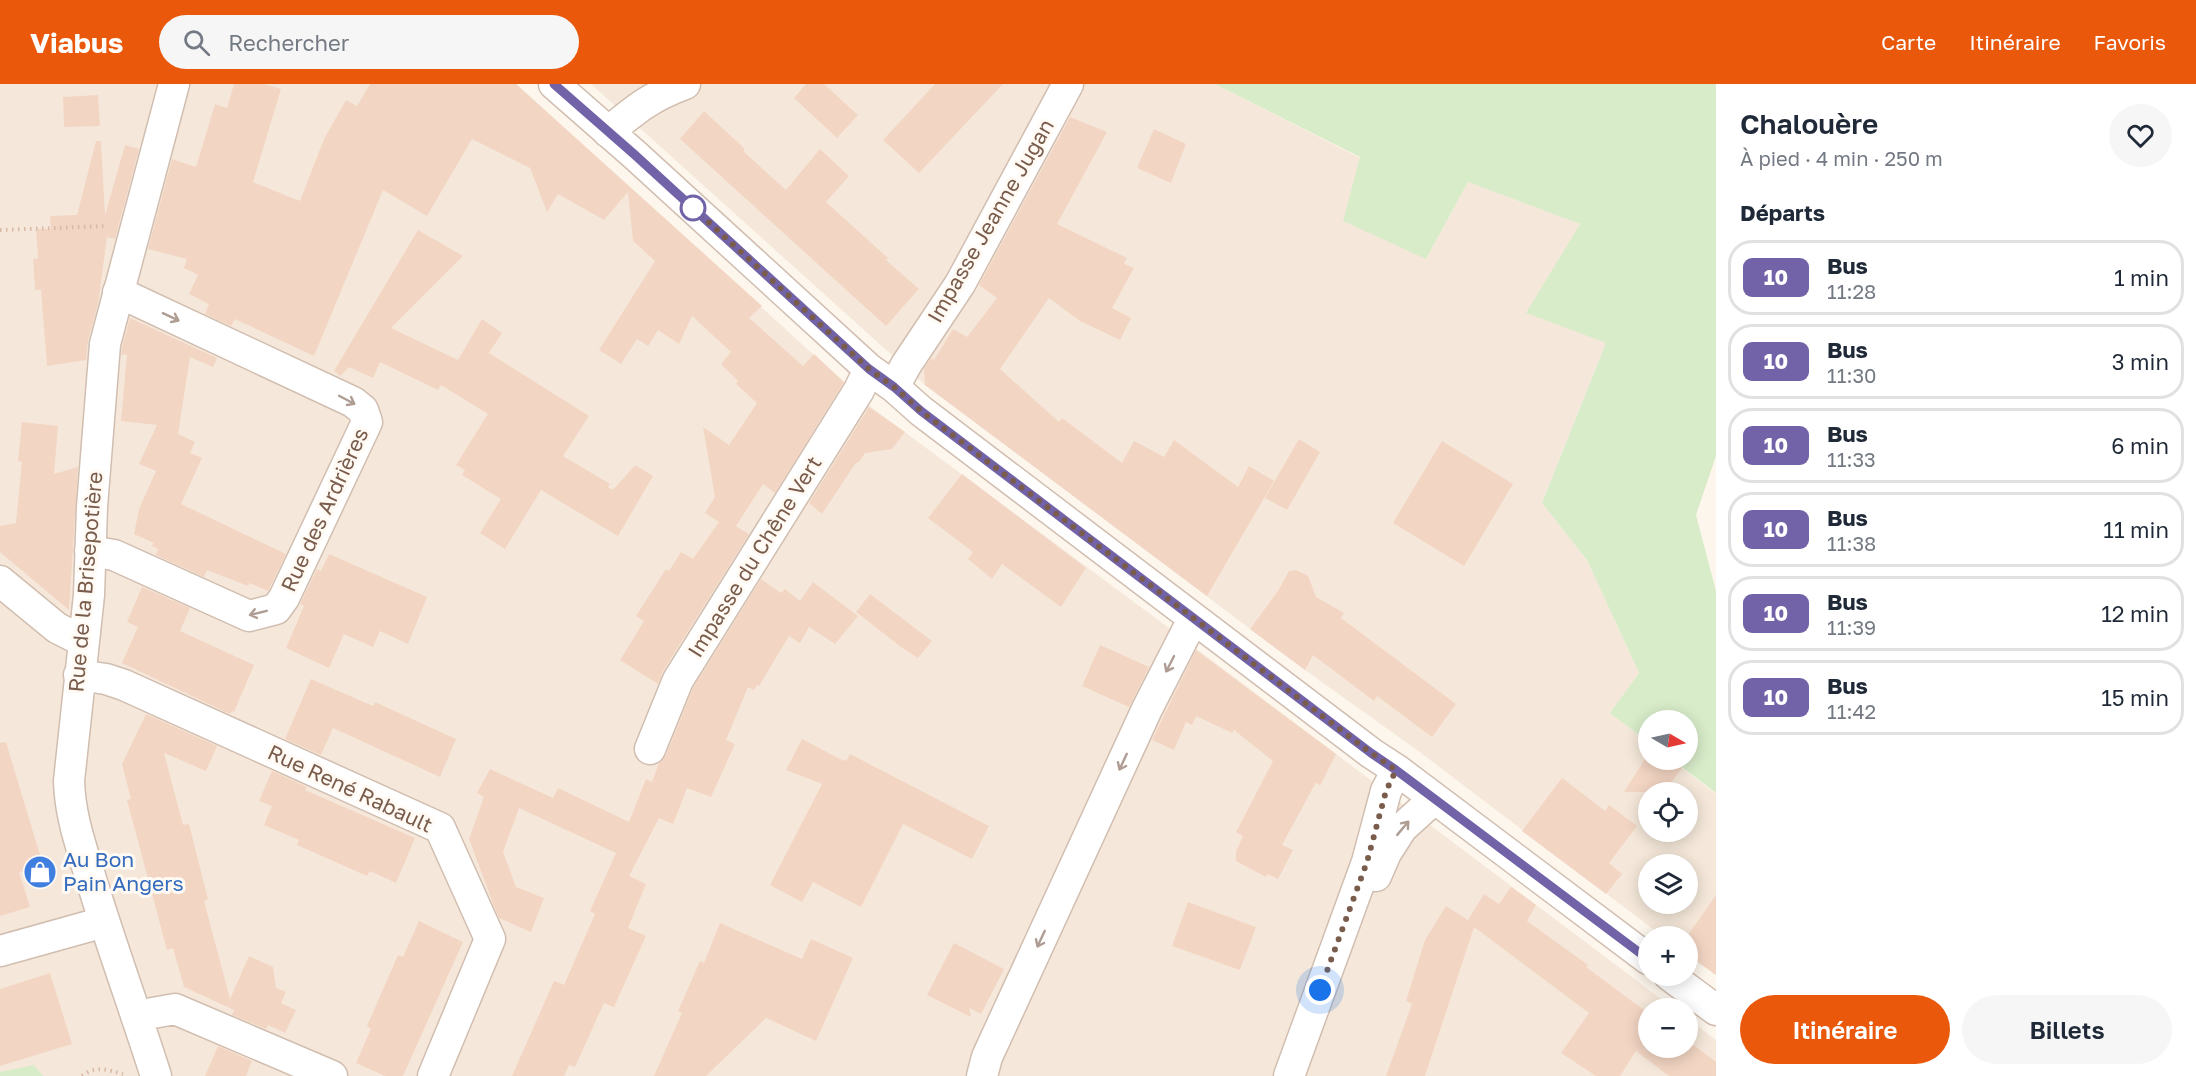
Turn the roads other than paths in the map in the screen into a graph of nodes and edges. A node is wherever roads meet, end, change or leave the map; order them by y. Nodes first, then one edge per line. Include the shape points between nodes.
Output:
1 (174, 84) edge
2 (554, 84) edge
3 (685, 84) edge
4 (1068, 84) edge
5 (608, 132) junction
6 (118, 292) junction
7 (869, 369) junction
8 (894, 387) junction
9 (90, 551) junction
10 (0, 580) edge
11 (1193, 619) junction
12 (83, 641) junction
13 (79, 675) junction
14 (650, 749) dead end
15 (1396, 770) junction
16 (1434, 799) junction
17 (104, 922) junction
18 (0, 951) edge
19 (1638, 952) edge
20 (1684, 986) edge
21 (1716, 1010) edge
22 (136, 1016) junction
23 (156, 1076) edge
24 (332, 1076) edge
25 (434, 1076) edge
26 (982, 1076) edge
27 (1289, 1076) edge
28 (1302, 1076) edge

1 - 6 street, Rue de la Brisepotière
2 - 5 street
3 - 5 street via 639,105
4 - 8 street, Impasse Jeanne Jugan via 960,284
5 - 7 street
6 - 9 street, Rue de la Brisepotière via 105,344
6 -> 9 street, Rue des Ardrières via 353,402 363,410 367,422 276,609 249,616 114,555
7 - 8 street
7 - 14 street, Impasse du Chêne Vert via 678,680
8 - 11 street
9 - 12 street, Rue de la Brisepotière
10 - 12 street via 57,628
11 - 15 street
11 -> 26 street via 1147,709 987,1056
12 - 13 street, Rue de la Brisepotière
13 - 17 street, Rue de la Brisepotière via 70,800
13 - 25 street, Rue René Rabault via 124,685 440,828 490,939
15 - 16 street
15 - 27 street
16 - 19 street
28 -> 16 street via 1386,853 1402,828
17 - 18 street
17 - 22 street, Rue de la Brisepotière
20 - 21 street
22 - 23 street, Rue de la Brisepotière
22 - 24 street via 175,1009

